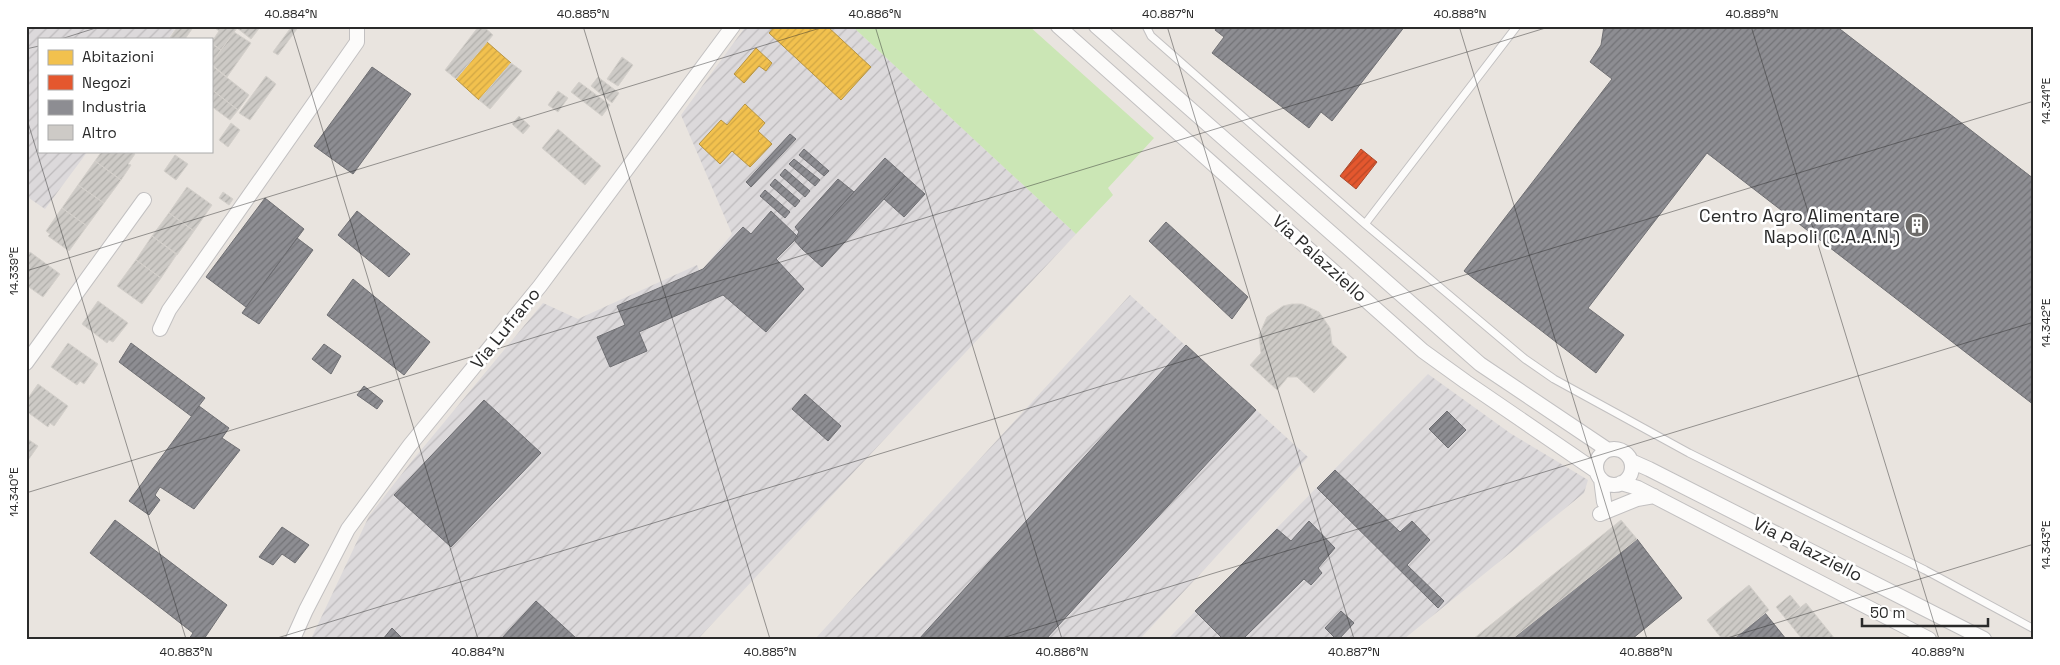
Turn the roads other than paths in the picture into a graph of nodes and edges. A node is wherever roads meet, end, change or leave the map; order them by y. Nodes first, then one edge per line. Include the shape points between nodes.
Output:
1 (357, 26) edge
2 (733, 26) edge
3 (1058, 26) edge
4 (1096, 26) edge
5 (1146, 26) edge
6 (1516, 26) edge
7 (144, 200) dead end
8 (1365, 224) junction
9 (160, 329) dead end
10 (26, 363) edge
11 (1608, 450) junction
12 (1631, 462) junction
13 (1607, 480) junction
14 (1654, 496) junction
15 (1600, 514) dead end
16 (2034, 629) edge
17 (293, 639) edge
18 (1929, 639) edge
19 (1984, 639) edge

1 - 9 street via 357,42 169,310
2 - 17 street, Via Lufrano via 540,286 410,445 348,529
3 - 13 street, Via Palazziello via 1423,351
4 - 11 street, Via Palazziello via 1480,364
5 - 8 lane via 1151,36
6 - 8 lane
7 - 10 street
8 - 16 lane via 1524,359 1554,379 1689,453 1925,570
11 - 12 street via 1619,450
11 - 13 street via 1598,458
12 - 13 street via 1630,474
12 - 19 street, Via Palazziello
13 - 14 street, Via Palazziello
14 - 15 street via 1637,499
14 - 18 street, Via Palazziello

